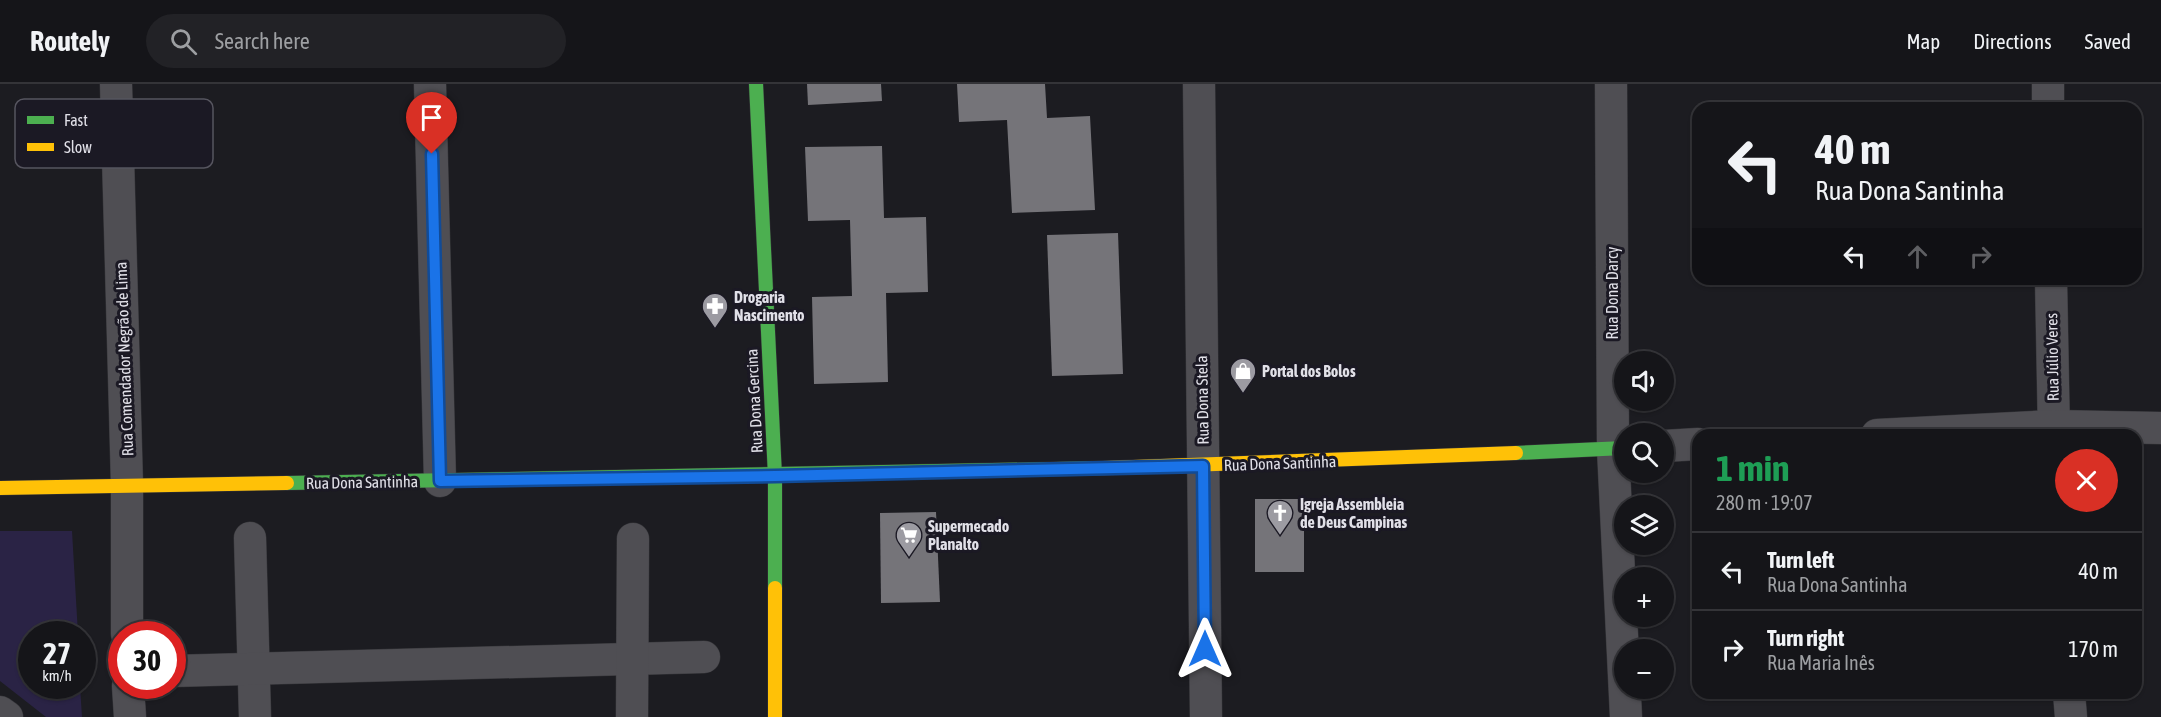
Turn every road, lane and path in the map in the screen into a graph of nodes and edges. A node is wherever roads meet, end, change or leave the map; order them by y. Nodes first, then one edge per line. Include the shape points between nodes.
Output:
1 (116, 84) edge
2 (430, 84) edge
3 (756, 84) edge
4 (1199, 84) edge
5 (1611, 84) edge
6 (2048, 84) edge
7 (116, 99) edge
8 (2048, 102) edge
9 (118, 168) edge
10 (2051, 285) edge
11 (1618, 423) edge
12 (2161, 428) edge
13 (2054, 429) edge
14 (2108, 429) edge
15 (1692, 444) edge
16 (1674, 445) edge
17 (1614, 448) edge
18 (1203, 466) junction
19 (775, 476) junction
20 (440, 481) junction
21 (1620, 483) edge
22 (127, 485) junction
23 (0, 488) edge
24 (250, 538) dead end
25 (633, 538) dead end
26 (127, 621) edge
27 (704, 657) dead end
28 (632, 659) junction
29 (253, 669) junction
30 (186, 671) edge
31 (129, 699) edge
32 (2070, 699) edge
33 (0, 712) edge
34 (7, 717) edge
35 (130, 717) edge
36 (255, 717) edge
37 (632, 717) edge
38 (775, 717) edge
39 (1206, 717) edge
40 (1626, 717) edge
41 (2071, 717) edge

1 - 7 street, Rua Comendador Negrão de Lima
2 - 20 street
3 - 19 street, Rua Dona Gercina
4 - 18 street, Rua Dona Stela
5 - 11 street, Rua Dona Darcy
6 - 8 street
9 - 22 street, Rua Comendador Negrão de Lima
10 - 13 street, Rua Júlio Veres
12 - 14 street
15 - 16 street
17 - 18 street, Rua Dona Santinha
18 - 19 street, Rua Dona Santinha
18 - 39 street, Rua Dona Stela
19 - 20 street, Rua Dona Santinha
19 - 38 street, Rua Dona Gercina
20 - 22 street, Rua Dona Santinha
21 - 40 street, Rua Dona Darcy
22 - 23 street, Rua Dona Santinha
22 - 26 street, Rua Comendador Negrão de Lima
24 - 29 street
25 - 28 street
27 - 28 street
28 - 29 street
28 - 37 street
29 - 30 street
29 - 36 street
31 - 35 street
32 - 41 street
33 - 34 street

